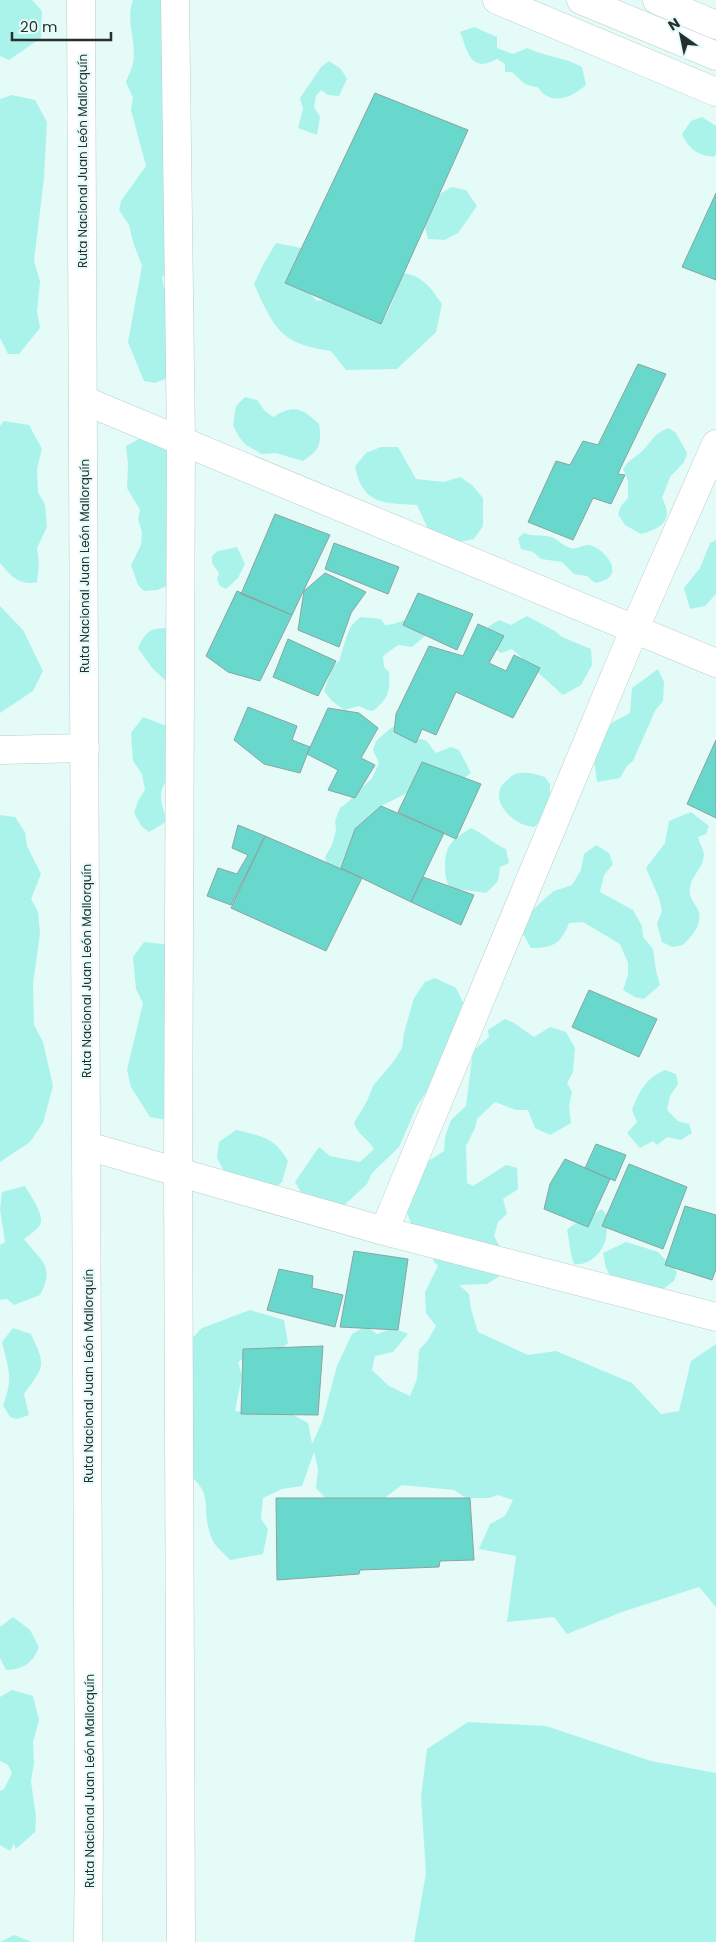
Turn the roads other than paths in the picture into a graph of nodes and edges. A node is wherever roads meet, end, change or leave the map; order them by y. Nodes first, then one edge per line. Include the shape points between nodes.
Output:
1 (81, 0) edge
2 (175, 0) edge
3 (497, 0) edge
4 (581, 0) edge
5 (657, 0) edge
6 (716, 25) edge
7 (716, 56) edge
8 (716, 92) edge
9 (83, 400) junction
10 (181, 441) junction
11 (716, 444) edge
12 (634, 630) junction
13 (716, 664) edge
14 (85, 748) junction
15 (0, 750) edge
16 (87, 1146) junction
17 (178, 1171) junction
18 (384, 1231) junction
19 (716, 1317) edge
20 (88, 1942) edge
21 (181, 1942) edge

1 - 9 main road, Ruta Nacional Juan León Mallorquín
2 - 10 main road
3 - 8 main road
4 - 7 main road
5 - 6 main road
9 - 10 main road
9 - 14 main road, Ruta Nacional Juan León Mallorquín
10 - 12 main road
10 - 17 main road
11 - 12 main road
12 - 13 main road
12 - 18 main road
14 - 15 main road
14 - 16 main road, Ruta Nacional Juan León Mallorquín
16 - 17 main road
16 - 20 main road, Ruta Nacional Juan León Mallorquín
17 - 18 main road
17 - 21 main road
18 - 19 main road

